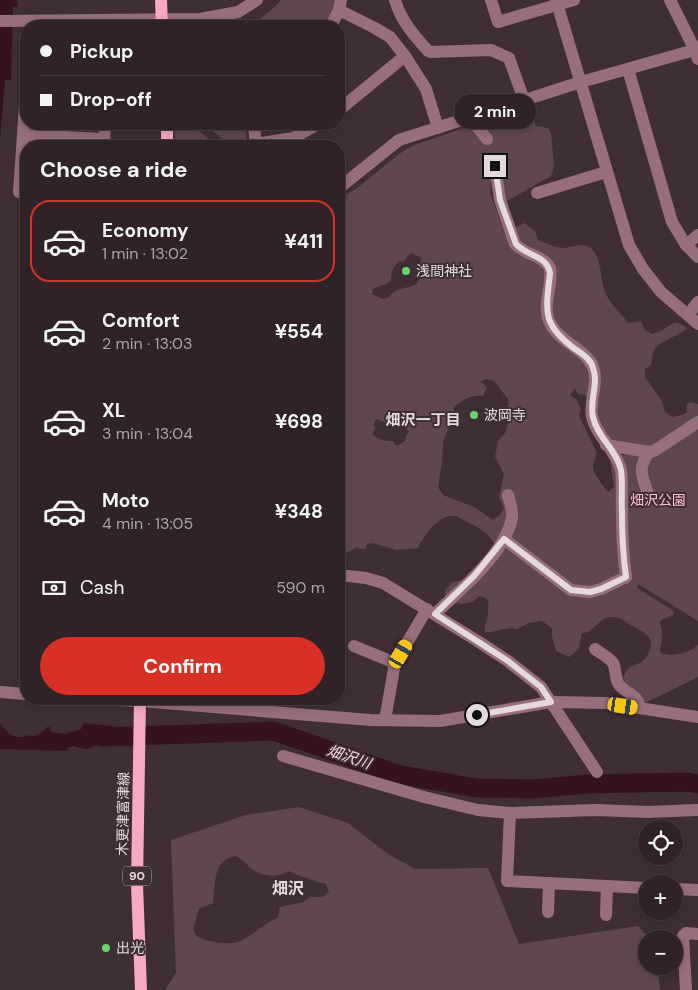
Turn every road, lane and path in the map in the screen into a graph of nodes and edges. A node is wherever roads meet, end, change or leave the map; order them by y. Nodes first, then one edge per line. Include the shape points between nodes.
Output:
1 (161, 0) edge
2 (257, 0) edge
3 (395, 0) edge
4 (491, 0) edge
5 (574, 0) edge
6 (670, 0) edge
7 (557, 3) edge
8 (340, 5) edge
9 (162, 20) edge
10 (190, 20) edge
11 (334, 20) edge
12 (0, 21) edge
13 (20, 21) edge
14 (697, 52) edge
15 (405, 56) junction
16 (628, 69) junction
17 (581, 82) junction
18 (524, 100) junction
19 (345, 105) edge
20 (469, 117) junction
21 (438, 128) junction
22 (22, 130) edge
23 (307, 130) edge
24 (22, 135) junction
25 (487, 139) dead end
26 (22, 140) edge
27 (73, 140) edge
28 (282, 140) edge
29 (495, 166) dead end
30 (606, 172) junction
31 (345, 183) edge
32 (537, 193) dead end
33 (698, 236) edge
34 (686, 245) junction
35 (698, 257) edge
36 (698, 302) edge
37 (688, 315) junction
38 (698, 324) edge
39 (698, 422) edge
40 (606, 445) junction
41 (649, 452) junction
42 (648, 494) dead end
43 (508, 495) dead end
44 (504, 539) junction
45 (345, 576) edge
46 (431, 612) junction
47 (354, 646) dead end
48 (595, 649) dead end
49 (395, 664) junction
50 (0, 692) edge
51 (20, 694) edge
52 (551, 702) junction
53 (140, 705) edge
54 (201, 705) edge
55 (640, 708) junction
56 (698, 717) edge
57 (385, 720) junction
58 (283, 756) dead end
59 (597, 772) dead end
60 (698, 810) edge
61 (510, 813) junction
62 (550, 883) junction
63 (607, 886) junction
64 (638, 888) edge
65 (683, 889) edge
66 (698, 890) edge
67 (548, 912) dead end
68 (606, 915) dead end
69 (698, 934) edge
70 (142, 990) edge
71 (686, 990) edge

1 - 9 main road
2 - 10 street via 238,12
3 - 18 street via 404,22 430,52 491,50 509,58
4 - 7 street via 498,22
5 - 7 street
6 - 14 street
7 - 17 street
8 - 11 street
8 - 15 street via 390,37
12 - 13 street
14 - 16 street
15 - 19 street
15 - 21 street via 426,89
16 - 17 street
16 - 34 street via 672,222
17 - 18 street
17 - 30 street
18 - 20 street
20 - 21 street
20 - 25 street
21 - 31 street via 399,140
22 - 24 street
23 - 28 street
24 - 26 street
24 - 27 street
29 - 40 street via 500,200 516,244 550,268 548,320 594,368 592,416
30 - 32 street
30 - 37 street via 629,244 661,292
33 - 34 street
34 - 35 street
36 - 37 street
37 - 38 street
39 - 41 street
40 - 41 street
40 - 44 street via 614,454 621,472 626,577 590,592 571,590
41 - 42 street via 641,468
43 - 44 street via 512,516
44 - 46 street via 474,576
45 - 46 street via 383,583
46 - 49 street
46 - 52 street via 508,661 541,687
47 - 49 street
48 - 55 street via 613,663 618,683 635,696
49 - 57 street
50 - 51 street
52 - 55 street via 606,703
52 - 57 street via 440,721
52 - 59 street
53 - 70 main road, 木更津富津線 / 90 via 137,884
54 - 57 street
55 - 56 street
58 - 61 street via 463,808
60 - 61 street
61 - 62 street via 508,881
62 - 63 street
62 - 67 street
63 - 64 street
63 - 68 street
65 - 66 street
69 - 71 street via 686,933 683,936

